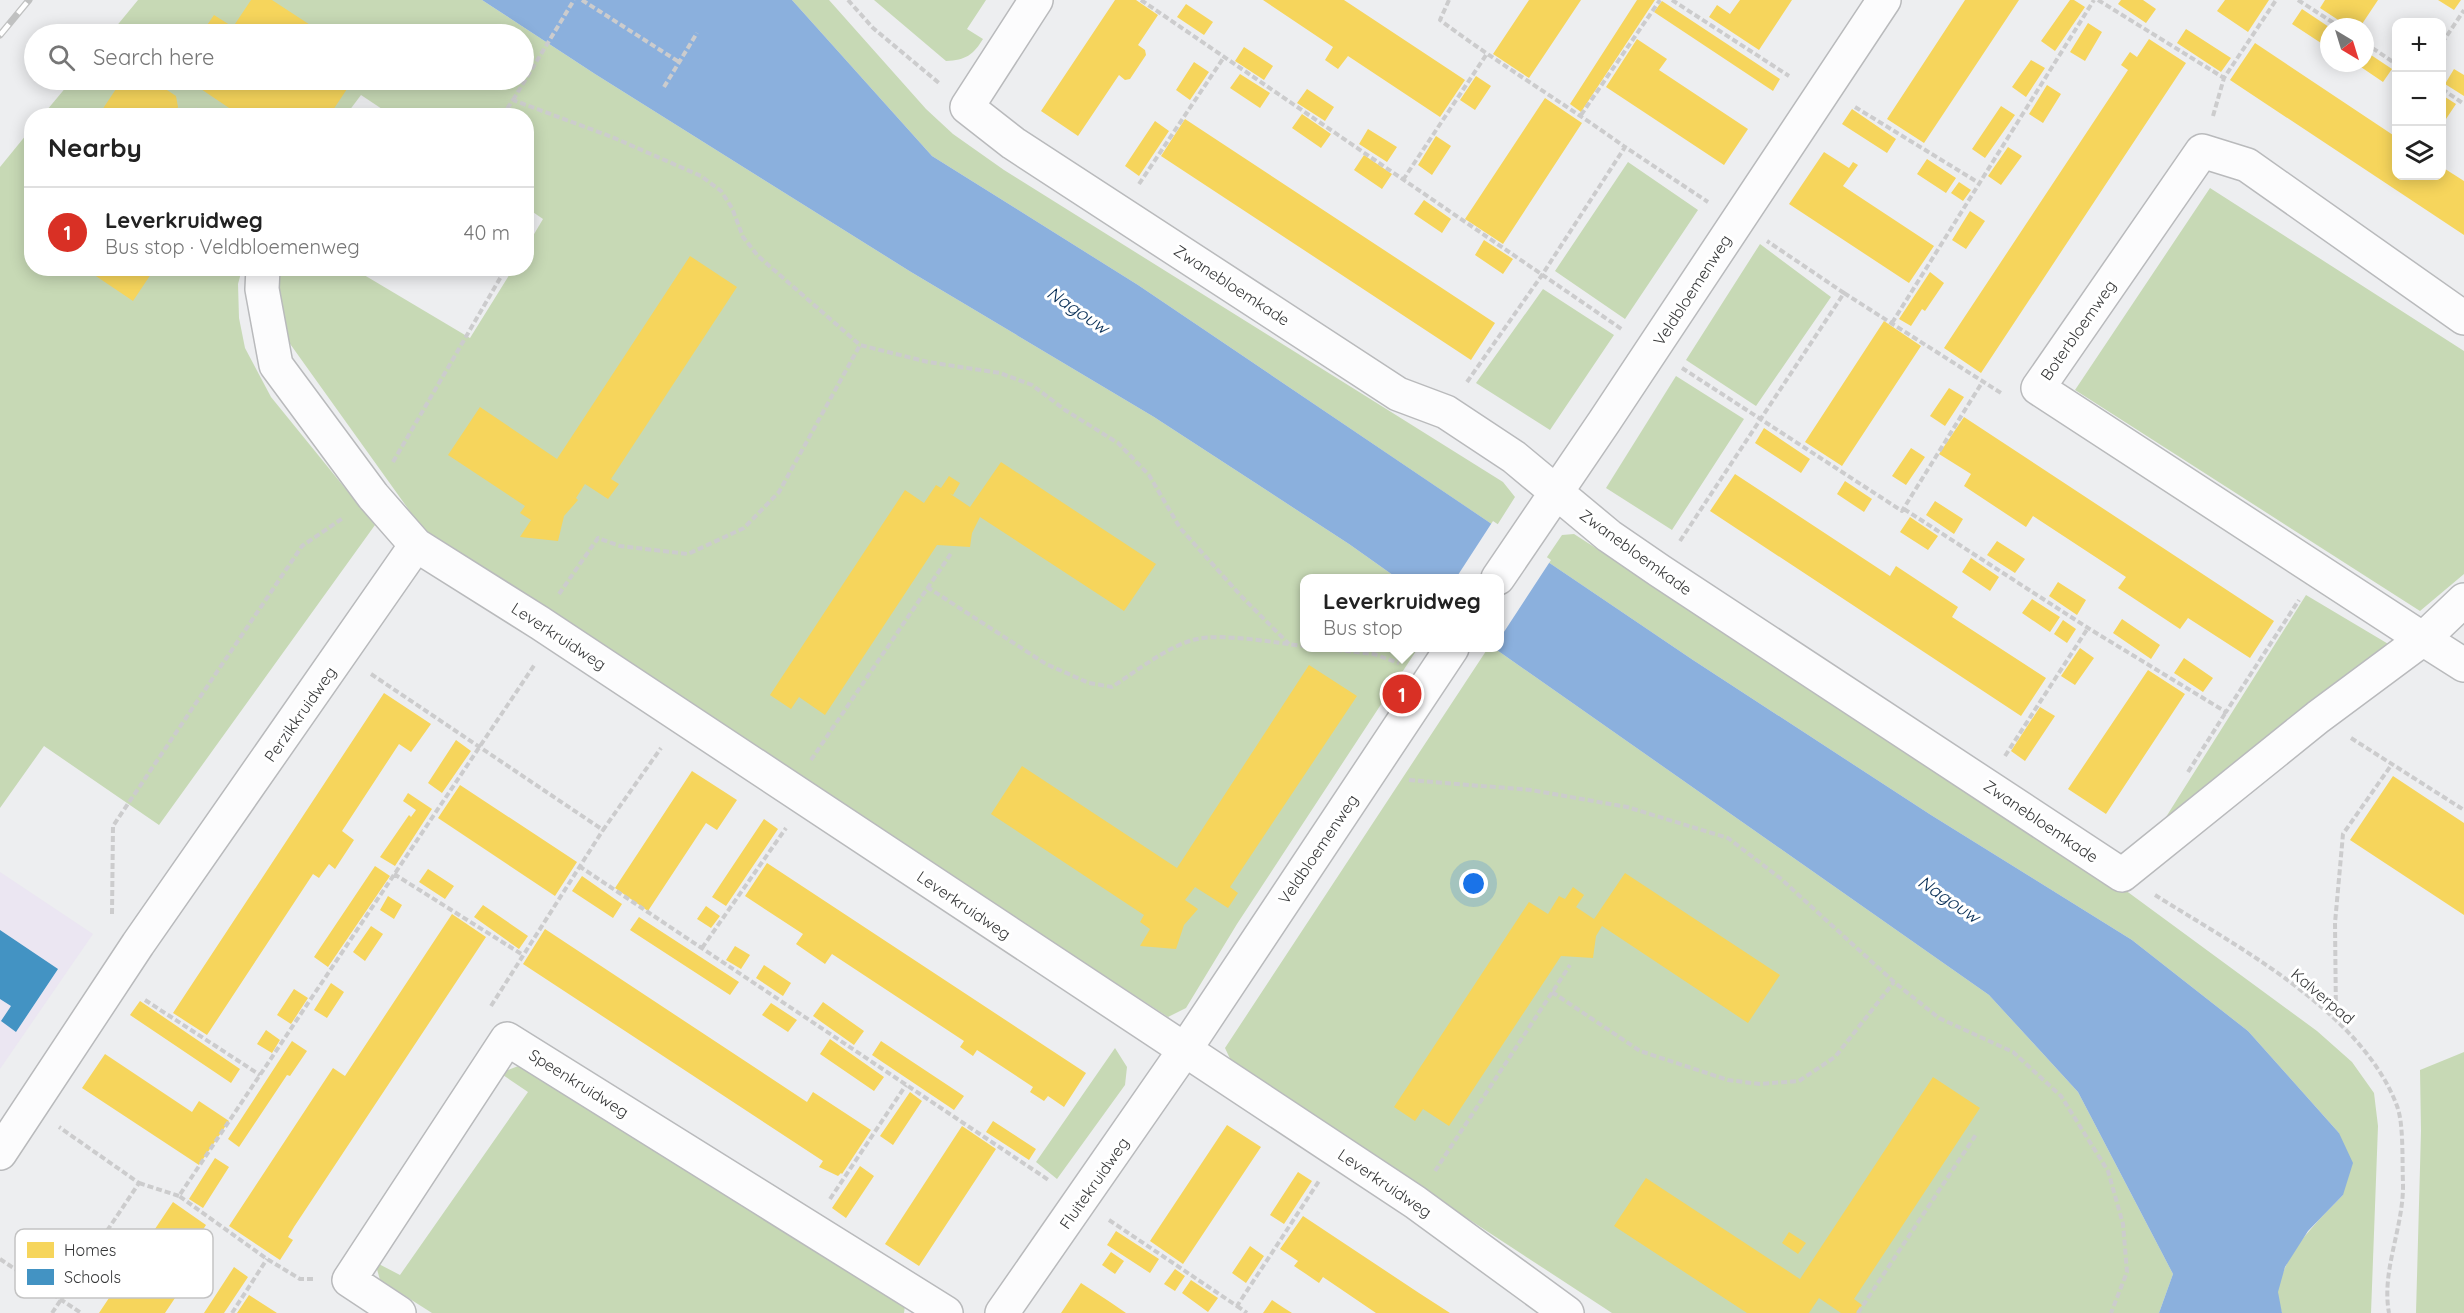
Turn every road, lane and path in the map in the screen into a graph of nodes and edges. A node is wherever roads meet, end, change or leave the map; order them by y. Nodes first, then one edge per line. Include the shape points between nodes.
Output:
1 (574, 0) edge
2 (582, 0) edge
3 (848, 0) edge
4 (1036, 0) edge
5 (1140, 0) edge
6 (1449, 0) edge
7 (1660, 0) edge
8 (1884, 0) edge
9 (2096, 0) edge
10 (2276, 0) edge
11 (2298, 0) edge
12 (2464, 10) edge
13 (2326, 18) edge
14 (697, 33) dead end
15 (2446, 37) edge
16 (2374, 50) edge
17 (1486, 55) junction
18 (1224, 57) junction
19 (2392, 61) edge
20 (679, 62) junction
21 (534, 66) edge
22 (2224, 78) junction
23 (664, 87) dead end
24 (519, 90) edge
25 (2446, 92) edge
26 (513, 100) junction
27 (2464, 104) edge
28 (967, 107) junction
29 (508, 108) edge
30 (1581, 115) junction
31 (1625, 147) junction
32 (2202, 151) junction
33 (1403, 180) junction
34 (1120, 212) junction
35 (1737, 221) junction
36 (1542, 275) junction
37 (263, 276) edge
38 (501, 276) edge
39 (1844, 293) junction
40 (2464, 318) edge
41 (1892, 323) junction
42 (860, 345) junction
43 (1652, 350) junction
44 (1983, 381) junction
45 (2038, 388) junction
46 (1446, 412) junction
47 (1761, 419) junction
48 (1555, 492) junction
49 (373, 496) junction
50 (1904, 509) junction
51 (416, 545) junction
52 (952, 552) dead end
53 (2318, 570) junction
54 (1660, 572) junction
55 (1501, 574) edge
56 (927, 587) junction
57 (2464, 600) edge
58 (548, 628) junction
59 (2088, 628) junction
60 (2423, 639) junction
61 (1289, 644) junction
62 (1300, 645) edge
63 (1355, 652) edge
64 (342, 654) junction
65 (1443, 661) edge
66 (2464, 665) edge
67 (2318, 717) junction
68 (683, 718) junction
69 (479, 747) junction
70 (2392, 764) junction
71 (1373, 766) junction
72 (1986, 784) junction
73 (798, 795) junction
74 (2464, 810) edge
75 (603, 830) junction
76 (579, 866) junction
77 (394, 874) junction
78 (2122, 875) junction
79 (138, 944) junction
80 (702, 948) junction
81 (523, 955) junction
82 (1570, 965) dead end
83 (114, 980) junction
84 (1894, 982) junction
85 (1552, 992) junction
86 (2336, 1019) junction
87 (507, 1039) junction
88 (1184, 1051) junction
89 (260, 1075) junction
90 (906, 1085) junction
91 (31, 1107) junction
92 (1977, 1133) dead end
93 (1338, 1152) junction
94 (0, 1153) edge
95 (139, 1183) junction
96 (179, 1196) junction
97 (1081, 1201) junction
98 (1415, 1202) junction
99 (811, 1228) junction
100 (108, 1229) edge
101 (0, 1259) edge
102 (267, 1259) junction
103 (15, 1269) edge
104 (349, 1280) junction
105 (61, 1299) joint
106 (1237, 1306) junction
107 (52, 1313) edge
108 (81, 1313) edge
109 (232, 1313) edge
110 (399, 1313) edge
111 (946, 1313) edge
112 (1002, 1313) edge
113 (1247, 1313) edge
114 (1567, 1313) edge
115 (1858, 1313) edge
116 (2112, 1313) edge
117 (2389, 1313) edge

1 - 21 path
2 - 20 path
3 - 28 path via 873,28
4 - 28 street
5 - 18 path
6 - 17 path via 1440,20
7 - 30 path
8 - 35 street, Veldbloemenweg
9 - 22 path
9 - 41 path
10 - 22 path
11 - 13 path
12 - 15 path
14 - 20 path
16 - 19 path
17 - 30 path
17 - 33 path
18 - 33 path
18 - 34 path
20 - 23 path
22 - 32 path
24 - 26 path
25 - 27 path
26 - 29 path
26 - 42 path via 701,176 720,190 743,237 758,256
28 - 34 street, Zwanebloemkade via 1013,143
30 - 31 path
31 - 35 path
31 - 36 path
32 - 40 street via 2247,165
32 - 45 street, Boterbloemweg
33 - 36 path
34 - 46 street, Zwanebloemkade via 1398,394
35 - 39 path
35 - 43 street, Veldbloemenweg
36 - 43 path
36 - 46 path
37 - 49 street via 276,365
38 - 49 path
39 - 41 path
39 - 47 path
41 - 44 path
42 - 58 path via 779,492 744,528 688,554 620,546 598,538
42 - 61 path via 928,362 1000,373 1032,385 1119,443 1149,475 1180,528
43 - 47 path
43 - 48 street, Veldbloemenweg
44 - 45 path via 2008,397
44 - 50 path
45 - 53 street, Boterbloemweg
46 - 48 street, Zwanebloemkade via 1514,457
47 - 50 path
47 - 54 path
48 - 54 street, Zwanebloemkade
48 - 55 street, Veldbloemenweg
49 - 51 street
49 - 79 path via 302,546 113,826 112,924
50 - 59 path
51 - 58 street, Leverkruidweg
51 - 64 street, Perzikkruidweg
52 - 56 path
53 - 59 path via 2226,712
53 - 60 street, Boterbloemweg
54 - 72 street, Zwanebloemkade
56 - 61 path via 1046,664 1089,683 1112,687 1162,654 1197,639 1236,638
56 - 73 path
57 - 60 street
58 - 68 street, Leverkruidweg
58 - 69 path
59 - 72 path
60 - 66 street, Boterbloemweg
60 - 67 street
61 - 62 path
63 - 65 path
64 - 69 path
64 - 79 street, Perzikkruidweg
65 - 71 street, Veldbloemenweg
67 - 70 path
67 - 78 street
68 - 73 street, Leverkruidweg
68 - 75 path
69 - 75 path
69 - 77 path
70 - 74 path
70 - 86 path via 2343,834 2335,924
71 - 84 path via 1414,782 1531,790 1627,807 1728,838 1780,878
71 - 88 street, Veldbloemenweg
72 - 78 street, Zwanebloemkade
73 - 80 path
73 - 88 street, Leverkruidweg
75 - 76 path
76 - 80 path
76 - 81 path
77 - 81 path
77 - 89 path
78 - 86 path, Kalverpad via 2256,958
79 - 83 street, Perzikkruidweg
80 - 90 path
81 - 87 path via 490,1005
82 - 85 path
83 - 89 path
83 - 91 street, Perzikkruidweg
84 - 85 path via 1835,1057 1799,1081 1760,1084 1728,1080 1640,1051
84 - 116 path via 1939,1018 2013,1052 2061,1096 2108,1171 2123,1224 2127,1272
85 - 98 path
86 - 117 path, Kalverpad via 2377,1068 2398,1107 2403,1194 2386,1295
87 - 99 street, Speenkruidweg
87 - 104 street
88 - 93 street, Leverkruidweg
88 - 97 street, Fluitekruidweg
89 - 96 path
90 - 97 path
90 - 99 path
91 - 94 street, Perzikkruidweg
91 - 95 path
92 - 115 path
93 - 98 street, Leverkruidweg
93 - 106 path
95 - 96 path
95 - 100 path
96 - 102 path
97 - 106 path
97 - 112 street, Fluitekruidweg
98 - 114 street, Leverkruidweg
99 - 111 street, Speenkruidweg
101 - 103 path
102 - 104 path via 300,1279
102 - 109 path
104 - 110 street
105 - 107 path
105 - 108 path
106 - 113 path

